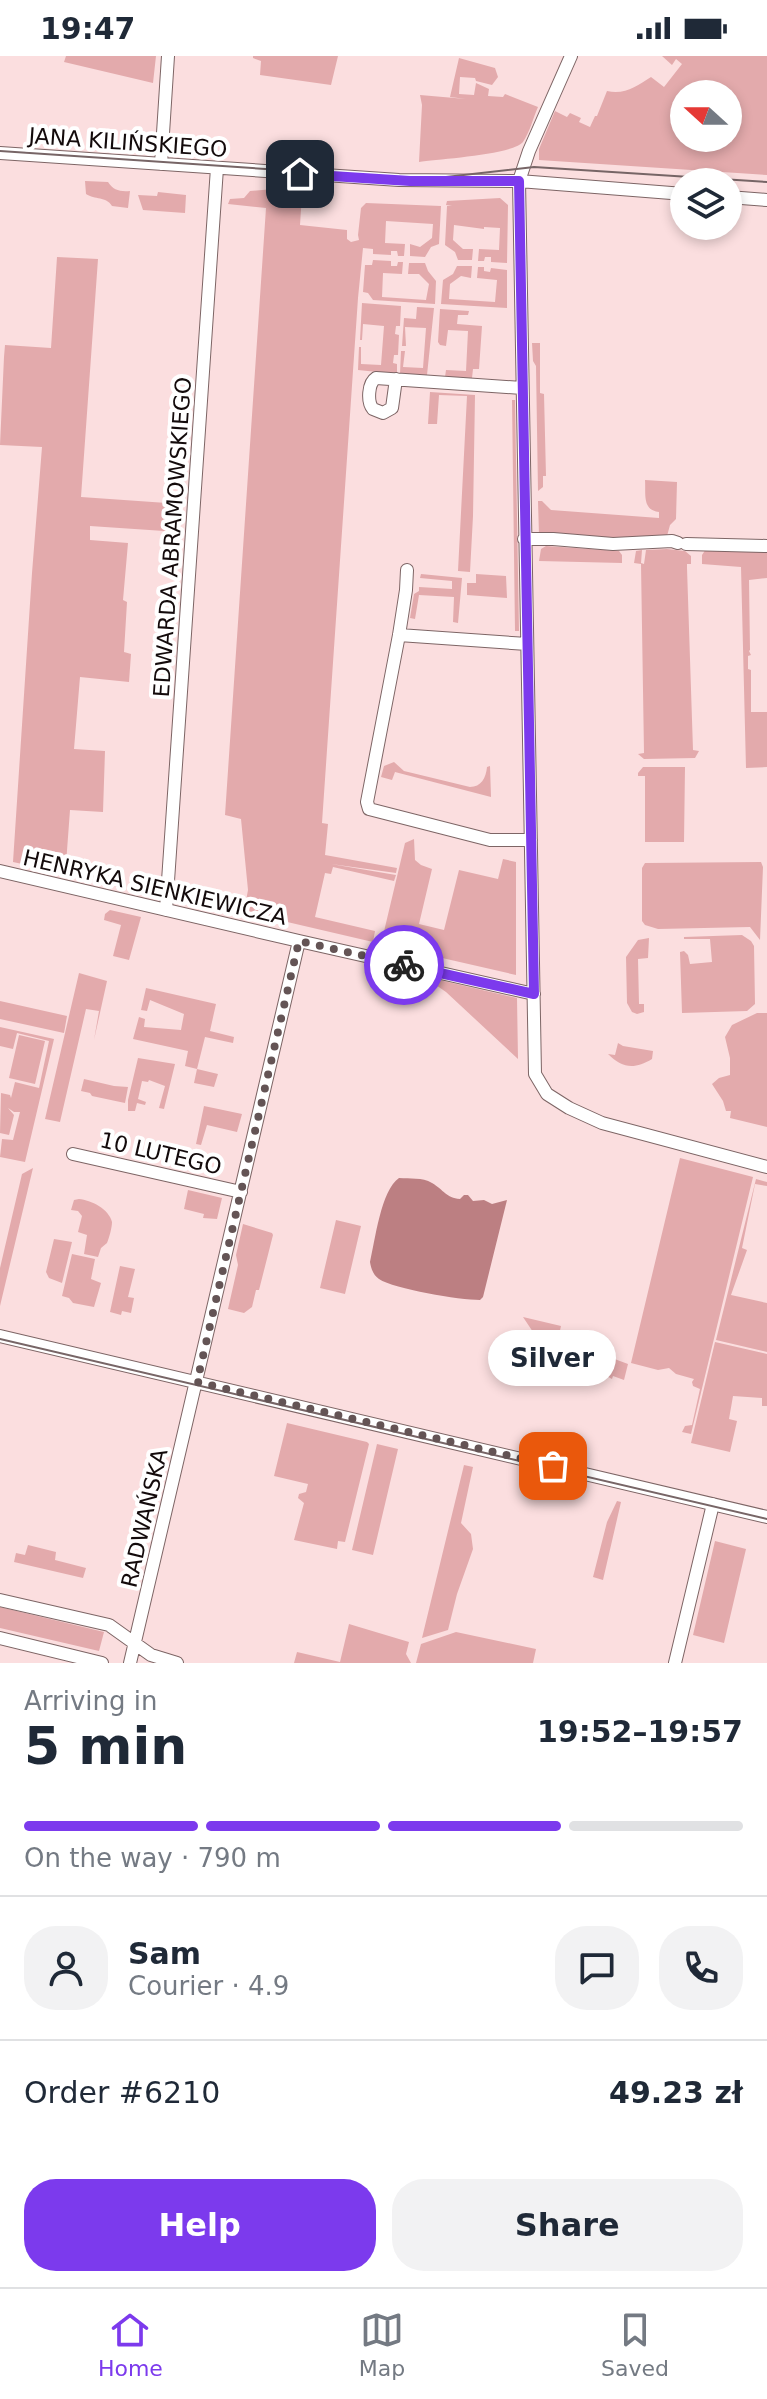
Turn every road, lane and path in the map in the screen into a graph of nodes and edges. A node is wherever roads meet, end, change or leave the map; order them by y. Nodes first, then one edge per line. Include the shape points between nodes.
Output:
1 (168, 56) edge
2 (571, 56) edge
3 (0, 153) edge
4 (161, 164) junction
5 (217, 168) junction
6 (519, 181) junction
7 (670, 193) edge
8 (742, 198) edge
9 (767, 200) edge
10 (396, 379) dead end
11 (522, 388) junction
12 (524, 539) junction
13 (767, 546) edge
14 (407, 570) dead end
15 (399, 635) junction
16 (527, 644) junction
17 (531, 840) junction
18 (0, 871) edge
19 (166, 910) junction
20 (299, 941) junction
21 (534, 994) junction
22 (73, 1154) dead end
23 (767, 1167) edge
24 (241, 1192) junction
25 (0, 1336) edge
26 (197, 1382) junction
27 (713, 1504) junction
28 (767, 1517) edge
29 (0, 1600) edge
30 (0, 1638) edge
31 (134, 1643) junction
32 (102, 1663) edge
33 (130, 1663) edge
34 (177, 1663) edge
35 (675, 1663) edge

1 - 4 street
2 - 6 street
3 - 4 street, JANA KILIŃSKIEGO
4 - 5 street, JANA KILIŃSKIEGO
5 - 6 street, JANA KILIŃSKIEGO via 399,180
5 - 19 street, EDWARDA ABRAMOWSKIEGO
6 - 7 street, JANA KILIŃSKIEGO
6 - 11 street
8 - 9 street
10 - 11 street
11 - 12 street
12 - 13 street
12 - 16 street
14 - 15 street
15 - 16 street
15 - 17 street via 369,809 490,840
16 - 17 street
17 - 21 street
18 - 19 street, HENRYKA SIENKIEWICZA
19 - 20 street, HENRYKA SIENKIEWICZA
20 - 21 street, HENRYKA SIENKIEWICZA
20 - 24 street, RADWAŃSKA
21 - 23 street via 534,1068 547,1094 613,1127
22 - 24 street, 10 LUTEGO
24 - 26 street, RADWAŃSKA
25 - 26 street
26 - 27 street
26 - 31 street, RADWAŃSKA
27 - 28 street
27 - 35 street
29 - 31 street via 109,1625
30 - 32 street
31 - 33 street, RADWAŃSKA
31 - 34 street via 154,1657

